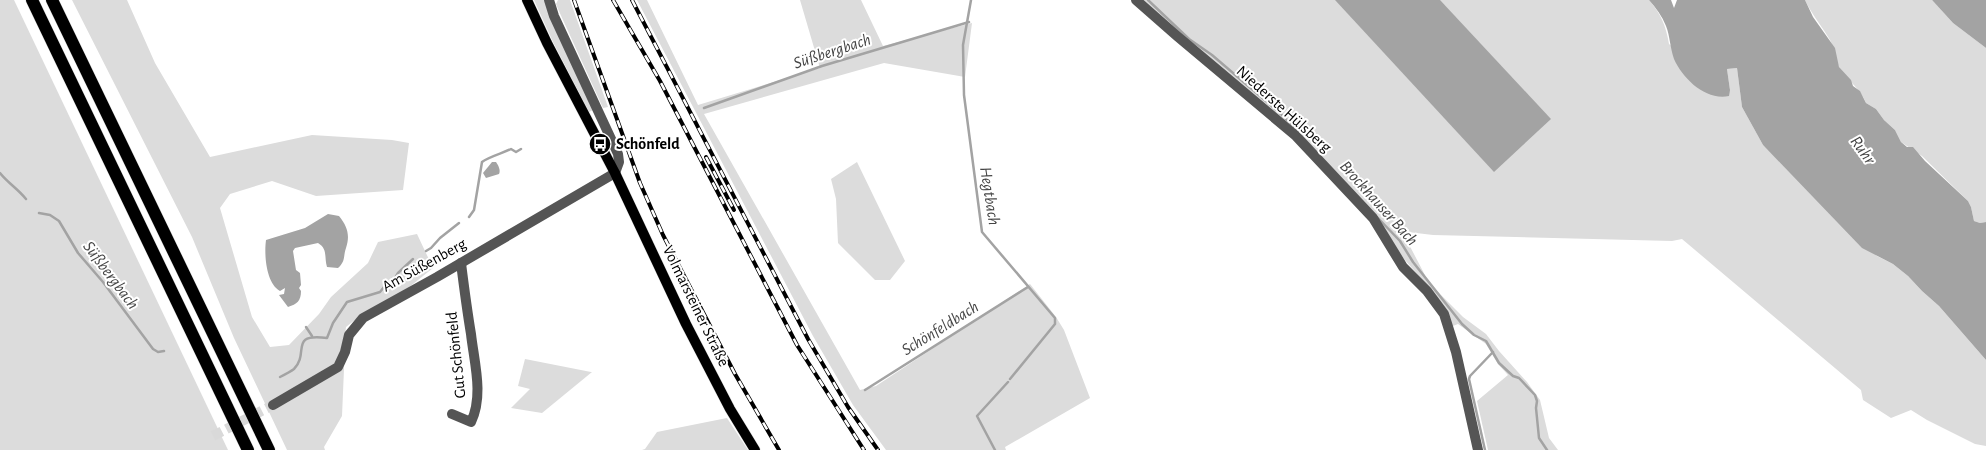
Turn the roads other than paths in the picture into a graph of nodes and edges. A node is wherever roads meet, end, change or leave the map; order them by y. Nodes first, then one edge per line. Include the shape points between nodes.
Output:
1 (32, 0) edge
2 (52, 0) edge
3 (527, 0) edge
4 (549, 0) edge
5 (1136, 0) edge
6 (615, 173) junction
7 (461, 263) junction
8 (273, 405) tunnel mouth
9 (452, 414) dead end
10 (248, 450) edge
11 (269, 450) edge
12 (755, 450) edge
13 (1478, 450) edge

1 - 10 highway
2 - 11 highway
3 - 6 main road, Volmarsteiner Straße
4 - 6 street via 618,154 619,162
5 - 13 street, Niederste Hülsberg via 1296,136 1373,218 1403,267 1427,291 1444,314 1456,352
6 - 7 street, Am Süßenberg
6 - 12 main road, Volmarsteiner Straße via 686,324 730,409
7 - 8 street, Am Süßenberg via 363,318 348,334 345,352 338,367
7 - 9 street, Gut Schönfeld via 477,374 477,397 471,422

